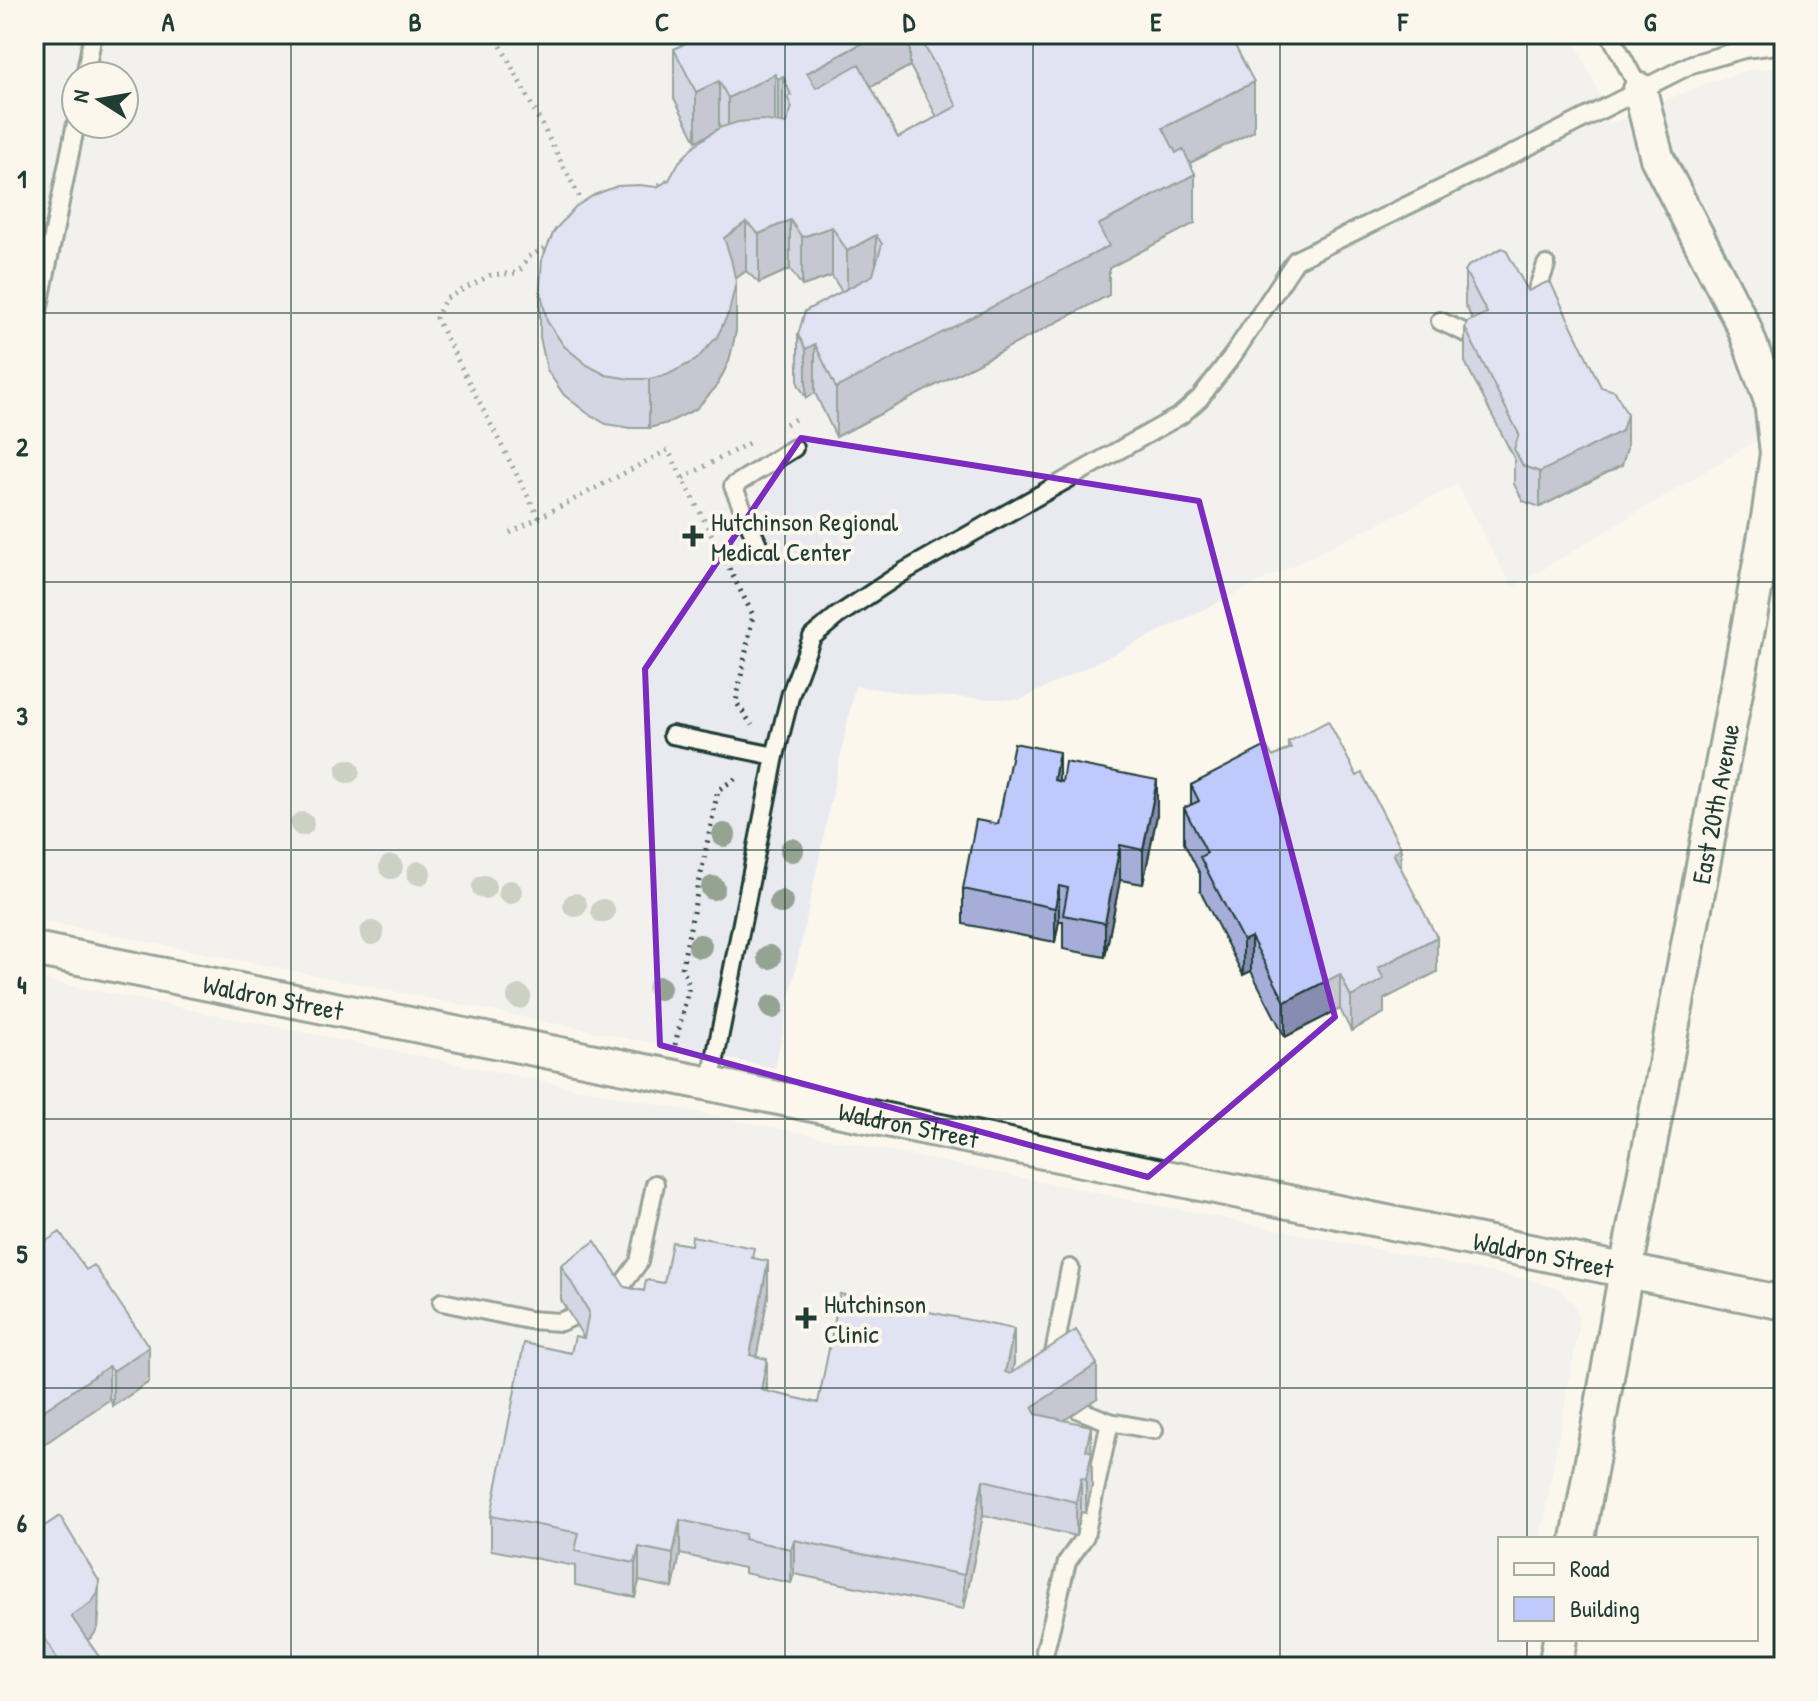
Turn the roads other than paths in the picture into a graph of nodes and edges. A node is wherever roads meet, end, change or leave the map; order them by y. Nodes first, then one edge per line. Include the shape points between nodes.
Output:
1 (93, 34) edge
2 (1610, 34) edge
3 (1784, 44) edge
4 (88, 60) edge
5 (1640, 90) junction
6 (73, 140) edge
7 (1546, 265) dead end
8 (1518, 308) edge
9 (1440, 321) dead end
10 (1478, 329) edge
11 (34, 331) edge
12 (794, 448) dead end
13 (760, 549) dead end
14 (672, 735) dead end
15 (775, 756) junction
16 (34, 949) edge
17 (710, 1084) junction
18 (655, 1184) dead end
19 (1070, 1268) dead end
20 (1626, 1271) junction
21 (607, 1294) edge
22 (442, 1302) dead end
23 (1784, 1303) edge
24 (572, 1317) edge
25 (1057, 1377) edge
26 (1079, 1410) edge
27 (1110, 1422) junction
28 (1154, 1430) dead end
29 (1578, 1537) edge
30 (1560, 1641) edge
31 (1045, 1651) dead end
32 (1555, 1667) edge

1 - 4 lane
2 - 5 lane
3 - 5 lane via 1692,64
5 - 15 lane via 1296,260 1233,355 1181,415 905,571 812,637
5 - 20 street, East 20th Avenue via 1657,158 1744,327 1771,401 1777,453
6 - 11 lane
7 - 8 lane via 1534,299
9 - 10 lane via 1468,334
12 - 13 lane via 733,486
14 - 15 lane
15 - 17 lane
16 - 17 street, Waldron Street
17 - 20 street, Waldron Street
18 - 21 lane via 639,1262
19 - 25 lane via 1053,1359
20 - 23 street, Waldron Street
20 - 29 street, East 20th Avenue
22 - 24 lane via 529,1320 560,1322
26 - 27 lane
27 - 28 lane
27 - 31 lane via 1085,1536 1067,1562
30 - 32 street

